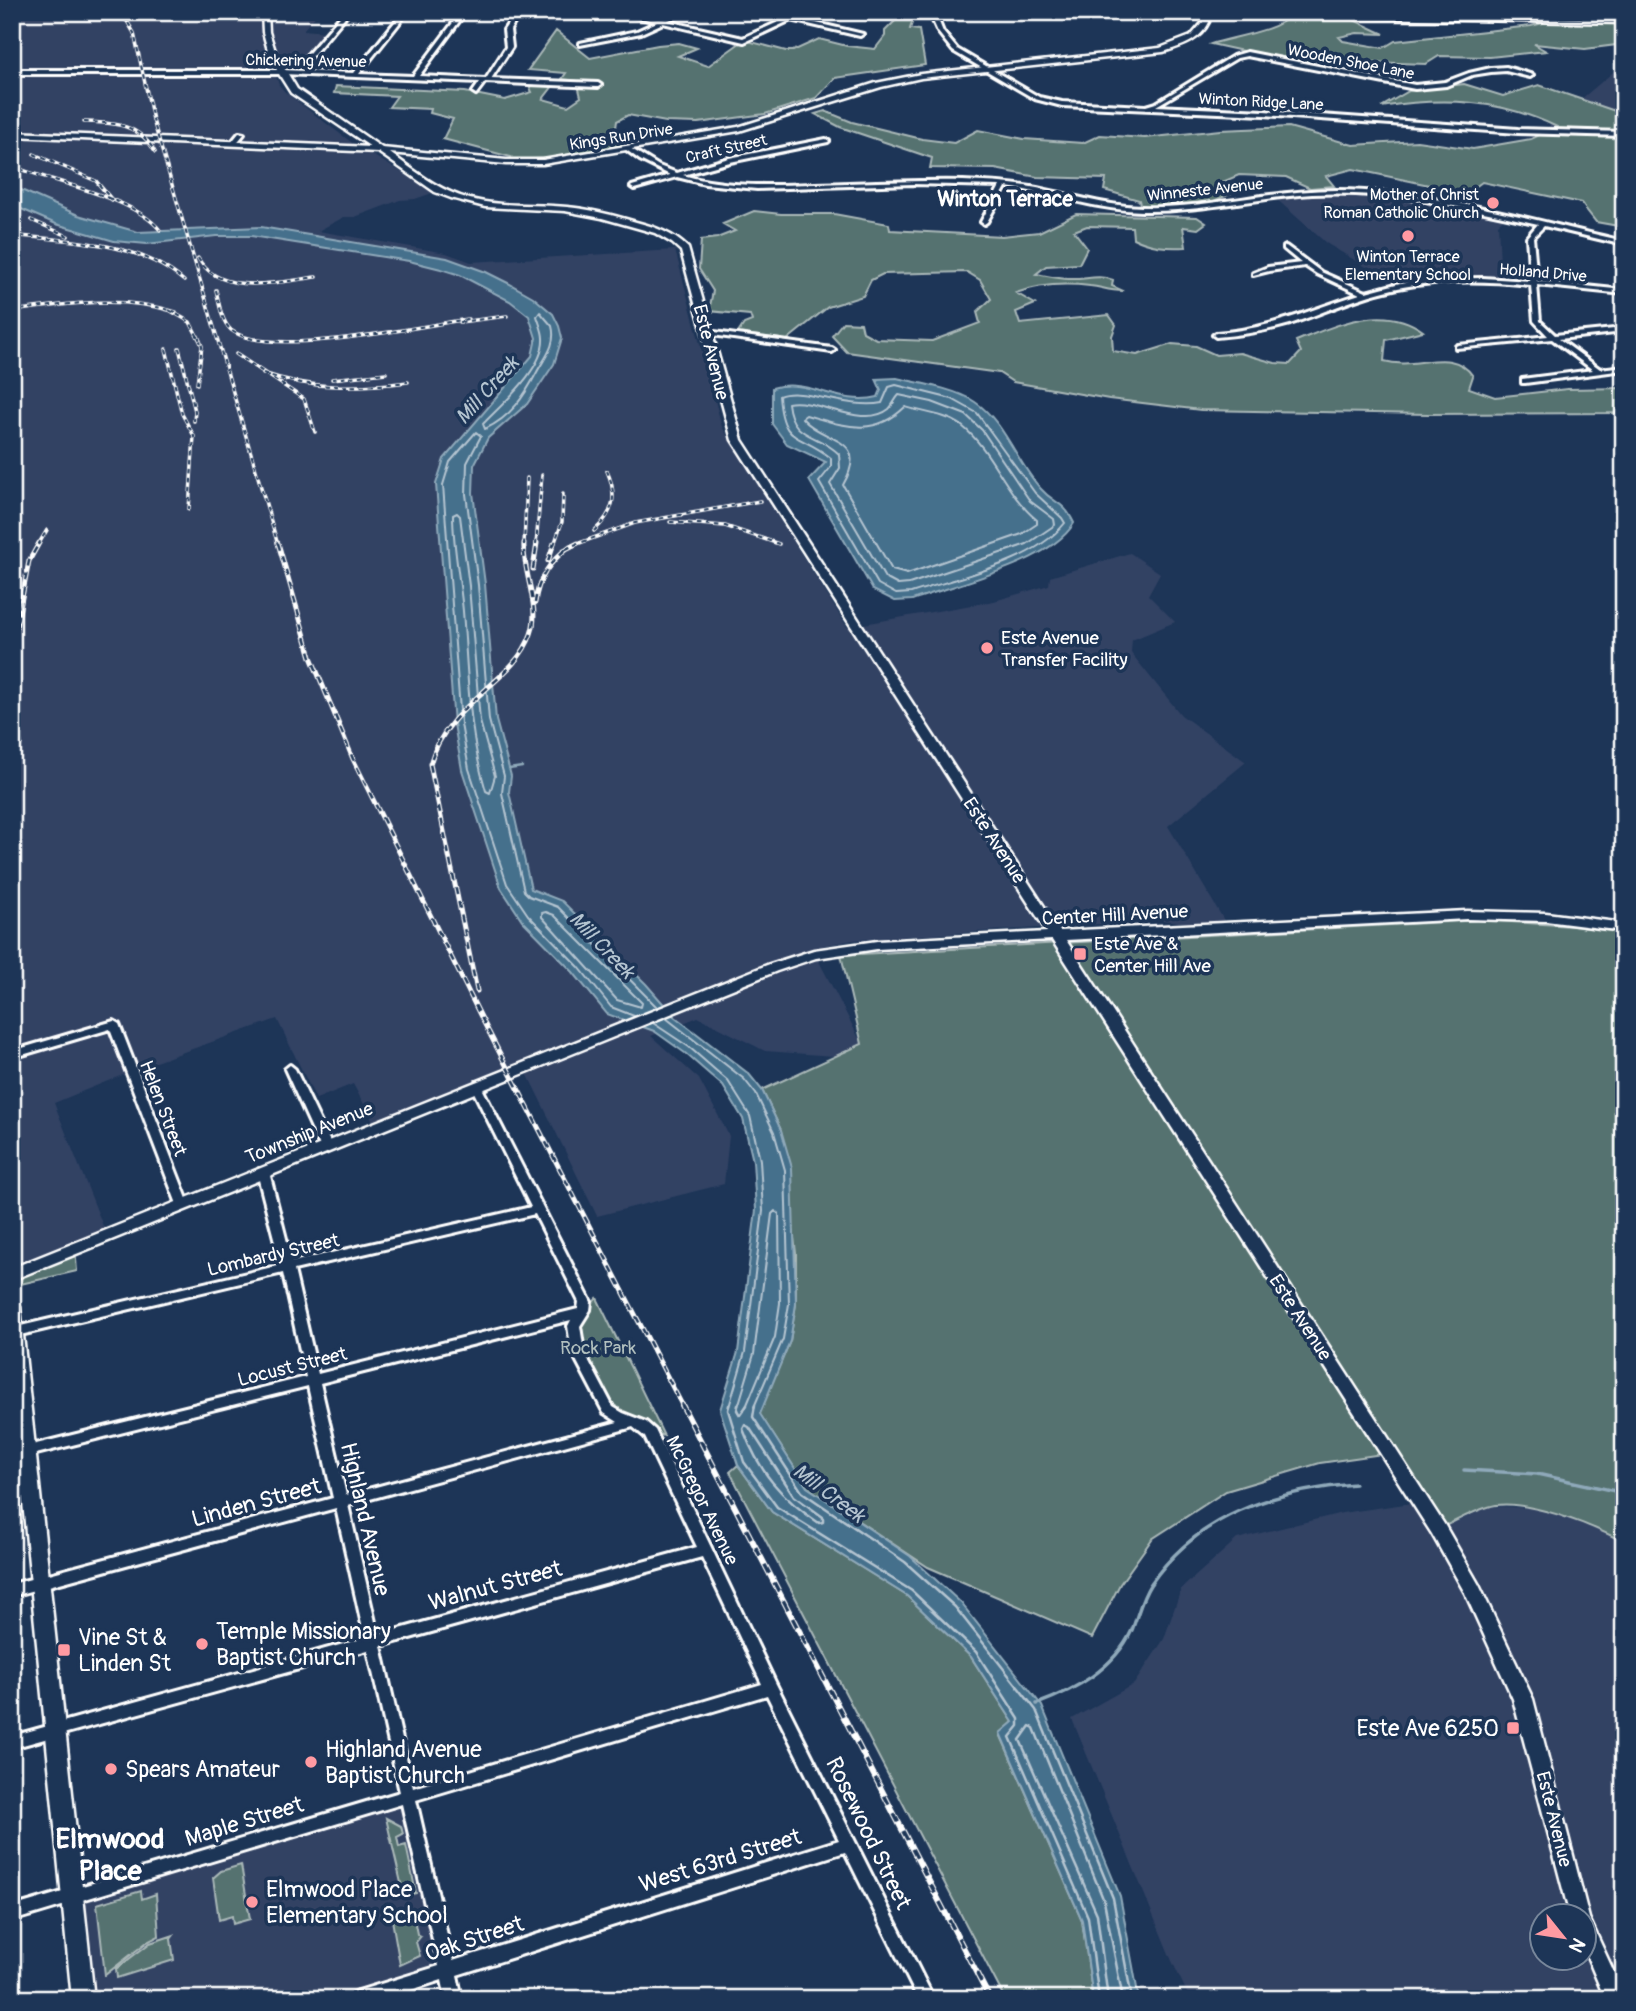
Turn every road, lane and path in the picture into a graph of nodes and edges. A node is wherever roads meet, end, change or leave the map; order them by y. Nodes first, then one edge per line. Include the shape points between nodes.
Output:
1 (265, 12) edge
2 (347, 12) edge
3 (406, 12) edge
4 (464, 12) edge
5 (519, 12) edge
6 (619, 12) edge
7 (684, 12) edge
8 (762, 12) edge
9 (804, 12) edge
10 (932, 12) edge
11 (1180, 12) edge
12 (1204, 13) edge
13 (790, 18) junction
14 (1624, 21) edge
15 (662, 22) junction
16 (860, 34) dead end
17 (582, 44) dead end
18 (297, 65) dead end
19 (987, 69) junction
20 (12, 72) edge
21 (282, 72) junction
22 (355, 75) junction
23 (1530, 75) dead end
24 (415, 77) junction
25 (485, 81) junction
26 (598, 85) dead end
27 (476, 92) dead end
28 (1125, 108) junction
29 (12, 134) edge
30 (241, 134) dead end
31 (1624, 134) edge
32 (826, 141) dead end
33 (233, 144) junction
34 (628, 149) junction
35 (378, 150) junction
36 (437, 155) junction
37 (404, 167) junction
38 (673, 175) junction
39 (1004, 185) junction
40 (634, 187) dead end
41 (984, 222) dead end
42 (1541, 225) junction
43 (1624, 243) edge
44 (1286, 248) dead end
45 (1305, 264) junction
46 (1255, 274) dead end
47 (1533, 285) junction
48 (1624, 292) edge
49 (1366, 294) junction
50 (1624, 330) edge
51 (707, 333) junction
52 (1216, 335) dead end
53 (1554, 338) junction
54 (1458, 347) dead end
55 (832, 350) dead end
56 (1624, 368) edge
57 (1597, 370) junction
58 (1525, 381) dead end
59 (1624, 927) edge
60 (1058, 937) junction
61 (621, 1026) joint
62 (12, 1055) edge
63 (290, 1069) dead end
64 (476, 1086) junction
65 (326, 1146) junction
66 (263, 1172) junction
67 (183, 1204) junction
68 (539, 1209) junction
69 (288, 1269) junction
70 (12, 1274) edge
71 (12, 1307) edge
72 (581, 1314) junction
73 (16, 1331) junction
74 (313, 1380) junction
75 (633, 1422) junction
76 (20, 1453) edge
77 (341, 1501) junction
78 (706, 1550) junction
79 (40, 1582) junction
80 (12, 1590) edge
81 (373, 1642) junction
82 (771, 1688) junction
83 (55, 1730) junction
84 (12, 1742) edge
85 (408, 1796) junction
86 (849, 1844) junction
87 (73, 1896) junction
88 (1576, 1902) edge
89 (12, 1914) edge
90 (603, 1921) joint
91 (1598, 1958) edge
92 (447, 1970) junction
93 (83, 1999) edge
94 (358, 1999) edge
95 (454, 1999) edge
96 (926, 1999) edge
97 (1616, 1999) edge

1 - 21 street, Este Avenue
2 - 18 street
3 - 22 street
4 - 24 street
5 - 25 street via 507,30 509,47
6 - 15 street
7 - 15 street
8 - 13 street
9 - 13 street
10 - 19 street, Winton Ridge Lane via 951,47
11 - 12 street
12 - 14 street
12 - 19 street, Kings Run Drive via 1206,22 1199,33 1160,50
13 - 15 street via 744,40
13 - 16 street
15 - 17 street
19 - 28 street, Winton Ridge Lane via 1049,102
19 - 34 street, Kings Run Drive via 904,79 752,125
20 - 21 street, Chickering Avenue
21 - 22 street, Chickering Avenue
21 - 35 street, Este Avenue via 306,102
22 - 24 street, Chickering Avenue
23 - 28 street, Wooden Shoe Lane via 1491,70 1446,84 1407,86 1247,54 1158,104
24 - 25 street, Chickering Avenue
25 - 26 street, Chickering Avenue
25 - 27 street
28 - 31 street, Winton Ridge Lane
29 - 33 street, Kings Run Drive
30 - 33 street
32 - 38 street, Craft Street
33 - 35 street, Kings Run Drive
34 - 36 street, Kings Run Drive via 533,162
34 - 38 street, Winneste Avenue
35 - 36 street, Kings Run Drive
35 - 37 street, Este Avenue
36 - 37 street
37 - 51 street, Este Avenue via 461,200 505,208 587,212 671,238 688,256
38 - 39 street, Winneste Avenue via 757,187
38 - 40 street, Craft Street
39 - 41 street
39 - 42 street, Winneste Avenue via 1146,209 1290,194 1374,193
42 - 43 street, Winneste Avenue
42 - 47 street via 1530,237
44 - 45 street
45 - 46 street
45 - 49 street
47 - 48 street, Holland Drive
47 - 49 street, Holland Drive via 1434,280
47 - 53 street via 1537,321
49 - 52 street, Holland Drive via 1272,328
50 - 53 street
51 - 55 street
51 - 60 street, Este Avenue via 737,440
53 - 54 street
53 - 57 street
56 - 57 street
57 - 58 street
59 - 60 street, Center Hill Avenue via 1546,917 1467,915
60 - 61 street, Center Hill Avenue via 834,950 788,962
60 - 88 street, Este Avenue via 1473,1590 1523,1699
61 - 64 street, Township Avenue
62 - 67 street, Helen Street via 114,1024
63 - 65 street
64 - 65 street, Township Avenue
64 - 68 street, McGregor Avenue
65 - 66 street, Township Avenue
66 - 67 street, Township Avenue
66 - 69 street, Highland Avenue
67 - 70 street, Township Avenue
68 - 69 street, Lombardy Street
68 - 72 street, McGregor Avenue via 585,1302
69 - 73 street, Lombardy Street
69 - 74 street, Highland Avenue
71 - 73 street
72 - 74 street, Locust Street
72 - 75 street, McGregor Avenue via 573,1332 578,1352 608,1410
73 - 76 street
74 - 76 street, Locust Street
74 - 77 street, Highland Avenue
75 - 77 street, Linden Street
75 - 78 street, McGregor Avenue via 650,1434
76 - 79 street
77 - 79 street, Linden Street
77 - 81 street, Highland Avenue
78 - 81 street, Walnut Street
78 - 82 street, McGregor Avenue
79 - 80 street, Linden Street
79 - 83 street
81 - 83 street, Walnut Street
81 - 85 street, Highland Avenue
82 - 85 street, Maple Street
82 - 86 street, Rosewood Street
83 - 84 street, Walnut Street
83 - 87 street
85 - 87 street, Maple Street
85 - 92 street, Highland Avenue
86 - 90 street, West 63rd Street
86 - 96 street, Rosewood Street
87 - 89 street, Maple Street
87 - 93 street
90 - 92 street, Oak Street
91 - 97 street
92 - 94 street, Oak Street
92 - 95 street, Highland Avenue

